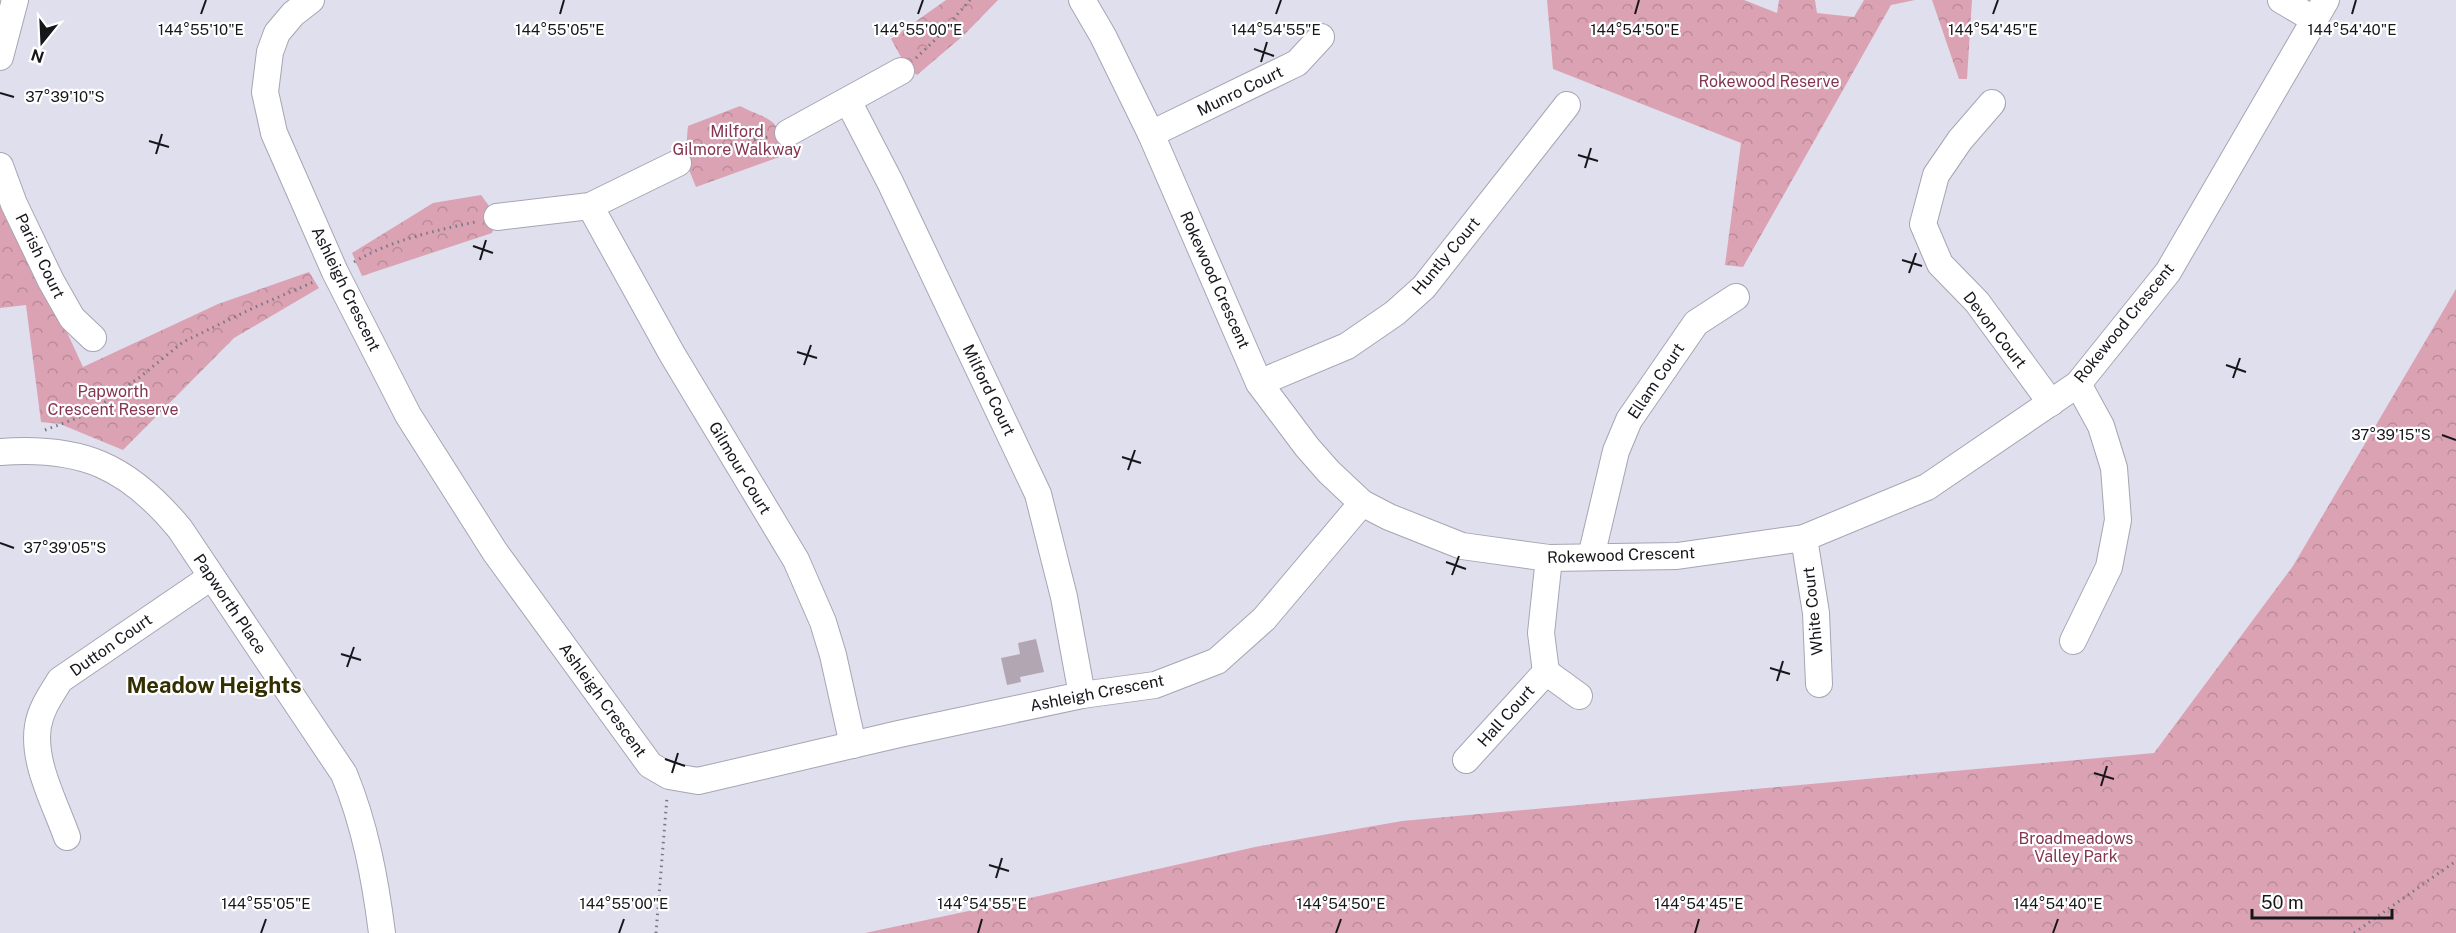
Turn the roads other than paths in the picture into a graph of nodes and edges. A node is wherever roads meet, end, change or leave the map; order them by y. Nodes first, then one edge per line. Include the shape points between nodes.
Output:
1 (311, 0) edge
2 (1082, 0) edge
3 (2281, 0) edge
4 (9, 8) edge
5 (2321, 10) edge
6 (1321, 38) dead end
7 (0, 57) edge
8 (901, 71) road end
9 (848, 101) junction
10 (1992, 103) dead end
11 (1567, 105) dead end
12 (788, 133) road end
13 (1151, 134) junction
14 (678, 163) road end
15 (0, 166) edge
16 (590, 206) junction
17 (497, 217) road end
18 (1736, 297) dead end
19 (93, 338) dead end
20 (1259, 382) junction
21 (2078, 384) junction
22 (2051, 403) junction
23 (0, 452) edge
24 (1362, 503) junction
25 (1804, 538) junction
26 (1591, 557) junction
27 (1549, 558) junction
28 (211, 577) junction
29 (2073, 641) dead end
30 (1546, 672) junction
31 (1819, 684) dead end
32 (1082, 696) junction
33 (1579, 696) dead end
34 (853, 745) junction
35 (1466, 760) dead end
36 (68, 840) dead end
37 (382, 933) edge

1 - 34 street, Ashleigh Crescent via 277,33 270,52 265,92 274,133 335,272 408,415 495,552 650,765 669,776 698,781
2 - 13 street, Rokewood Crescent
3 - 5 street
4 - 7 street
5 - 21 street, Rokewood Crescent via 2168,272
6 - 13 street, Munro Court via 1297,63
8 - 9 street
9 - 12 street
9 - 32 street, Milford Court via 1038,494 1064,597
10 - 22 street, Devon Court via 1936,175 1923,224 1940,264 1977,302
11 - 20 street, Huntly Court via 1424,287 1347,346
13 - 20 street, Rokewood Crescent
14 - 16 street
15 - 19 street, Parish Court via 51,281 72,318
16 - 17 street
16 - 34 street, Gilmour Court via 672,354 796,560 823,622
18 - 26 street, Ellam Court via 1696,323 1629,420 1616,451
20 - 24 street, Rokewood Crescent via 1307,447
21 - 22 street, Rokewood Crescent
21 - 29 street via 2101,426 2114,468 2118,520 2109,567
22 - 25 street, Rokewood Crescent via 1927,487
23 - 28 street, Papworth Place via 62,452 116,471 160,505
24 - 27 street, Rokewood Crescent via 1462,546
24 - 32 street, Ashleigh Crescent via 1264,619 1217,661 1155,685
25 - 26 street, Rokewood Crescent via 1677,556
25 - 31 street, White Court via 1816,612
26 - 27 street, Rokewood Crescent
27 - 30 street, Hall Court via 1541,633
28 - 36 street, Dutton Court via 60,680 45,703 37,747
28 - 37 street, Papworth Place via 344,774 359,810
30 - 33 street, Hall Court
30 - 35 street, Hall Court
32 - 34 street, Ashleigh Crescent

